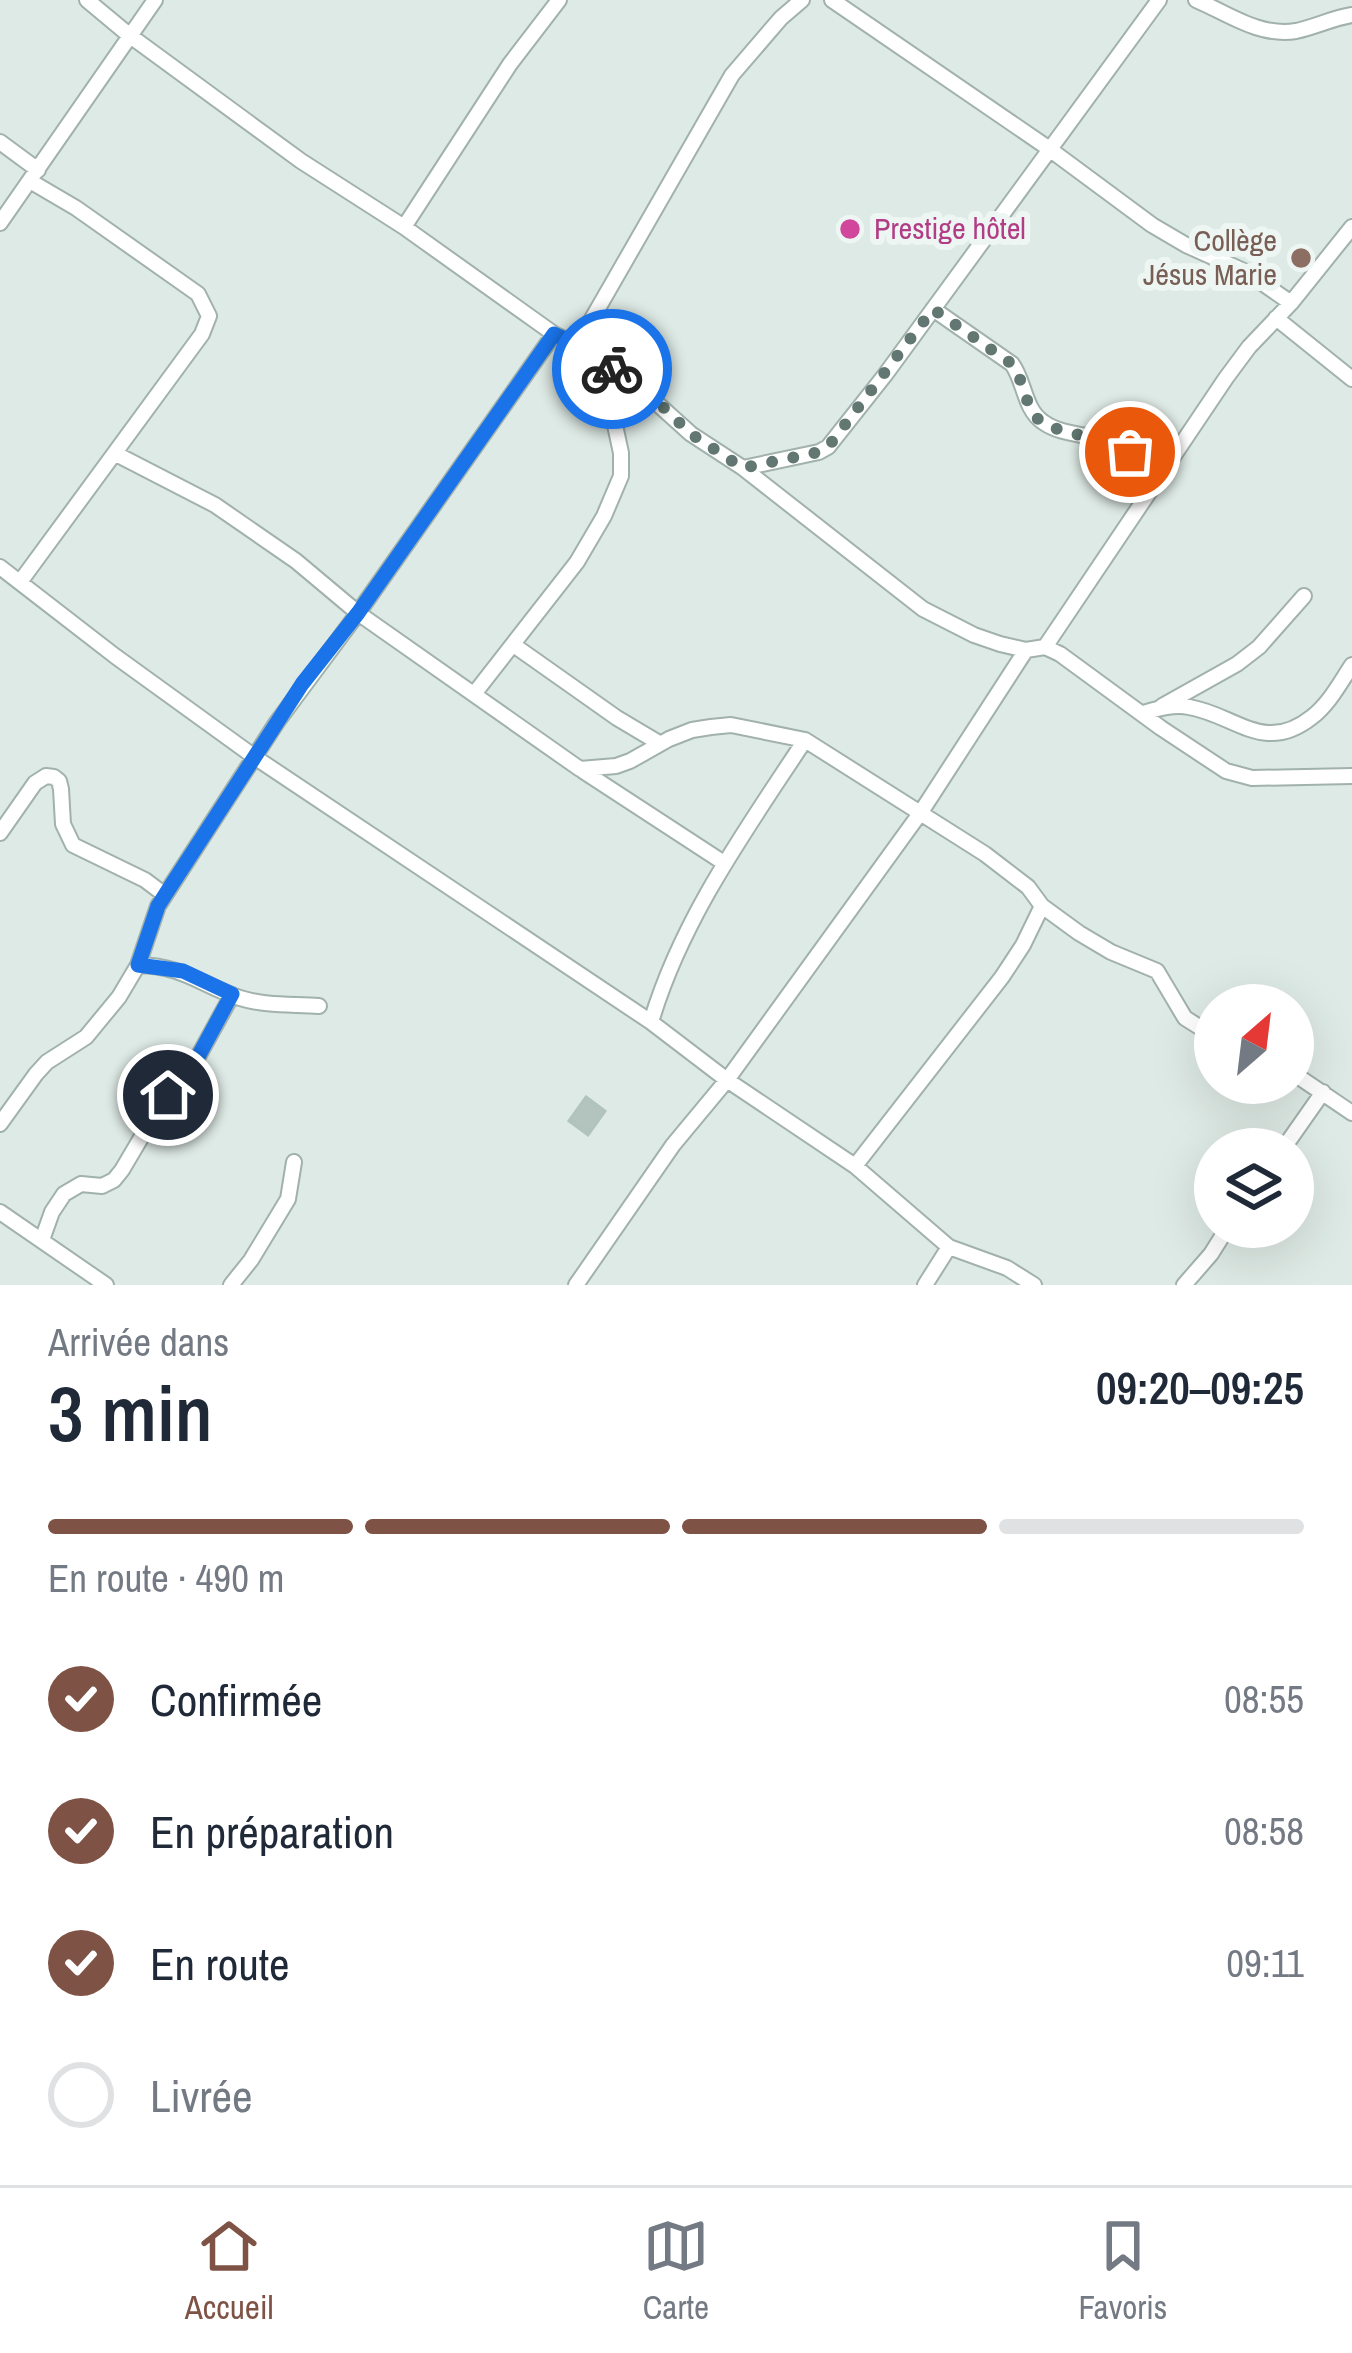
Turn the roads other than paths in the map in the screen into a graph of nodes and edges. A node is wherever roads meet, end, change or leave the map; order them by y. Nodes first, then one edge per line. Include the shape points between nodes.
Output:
1 (87, 0) edge
2 (155, 0) edge
3 (559, 0) edge
4 (802, 0) edge
5 (832, 0) edge
6 (1159, 0) edge
7 (1196, 0) edge
8 (1352, 15) edge
9 (129, 34) junction
10 (0, 142) edge
11 (1048, 148) junction
12 (34, 176) junction
13 (0, 224) edge
14 (404, 227) junction
15 (1352, 227) edge
16 (1292, 303) junction
17 (933, 309) junction
18 (1276, 319) junction
19 (554, 334) junction
20 (577, 345) junction
21 (613, 370) junction
22 (1352, 379) edge
23 (116, 454) junction
24 (743, 468) junction
25 (1155, 483) junction
26 (0, 566) edge
27 (20, 582) junction
28 (1304, 596) dead end
29 (358, 613) junction
30 (514, 646) junction
31 (1045, 647) junction
32 (1026, 650) junction
33 (1352, 665) edge
34 (474, 694) junction
35 (1150, 711) junction
36 (805, 740) junction
37 (659, 743) junction
38 (256, 758) junction
39 (580, 769) junction
40 (1352, 776) edge
41 (921, 812) junction
42 (0, 832) edge
43 (724, 863) junction
44 (165, 895) junction
45 (1042, 906) junction
46 (138, 965) junction
47 (232, 994) junction
48 (319, 1006) dead end
49 (651, 1022) junction
50 (1194, 1024) edge
51 (727, 1080) junction
52 (1314, 1086) edge
53 (1323, 1092) junction
54 (1352, 1113) edge
55 (0, 1124) edge
56 (1298, 1128) edge
57 (294, 1162) dead end
58 (855, 1166) junction
59 (0, 1212) edge
60 (42, 1240) junction
61 (949, 1247) junction
62 (1215, 1248) edge
63 (106, 1285) edge
64 (231, 1285) edge
65 (576, 1285) edge
66 (925, 1285) edge
67 (1034, 1285) edge
68 (1184, 1285) edge

1 - 9 street
2 - 9 street
3 - 14 street
4 - 20 street via 733,75
5 - 11 street
6 - 11 street
7 - 8 street via 1273,32
9 - 12 street
9 - 14 street
10 - 12 street
11 - 16 street via 1152,225
11 - 17 street
12 - 13 street
12 - 23 street via 198,294 208,316
14 - 19 street
15 - 16 street
16 - 18 street
17 - 24 street via 828,447
17 - 25 street via 1012,364 1038,418 1123,447
18 - 22 street
18 - 25 street
19 - 20 street
19 - 29 street
20 - 21 street
21 - 24 street
21 - 30 street via 622,476 578,562
23 - 27 street
23 - 29 street via 215,505
24 - 32 street via 923,609
25 - 31 street
26 - 27 street
27 - 38 street
28 - 35 street via 1237,664
29 - 34 street
29 - 38 street
30 - 34 street
30 - 37 street
31 - 32 street
31 - 35 street
32 - 41 street
33 - 35 street via 1311,718 1282,734 1184,706
34 - 39 street
35 - 40 street via 1240,776
36 - 37 street via 731,725
36 - 41 street
36 - 43 street
37 - 39 street via 616,766
38 - 44 street
38 - 49 street
39 - 43 street
41 - 45 street via 1018,878
41 - 51 street
42 - 44 street via 35,783 54,777 73,845
43 - 49 street via 677,948
44 - 46 street
45 - 50 street via 1078,934 1156,971
45 - 58 street via 1002,976
46 - 47 street via 183,971
46 - 55 street via 103,1020 47,1062
47 - 48 street
47 - 60 street via 122,1170 102,1186 81,1184 64,1194
49 - 51 street
51 - 58 street
51 - 65 street
52 - 53 street
53 - 54 street
53 - 56 street
57 - 64 street via 288,1199
58 - 61 street
59 - 60 street
60 - 63 street
61 - 66 street
61 - 67 street
62 - 68 street

